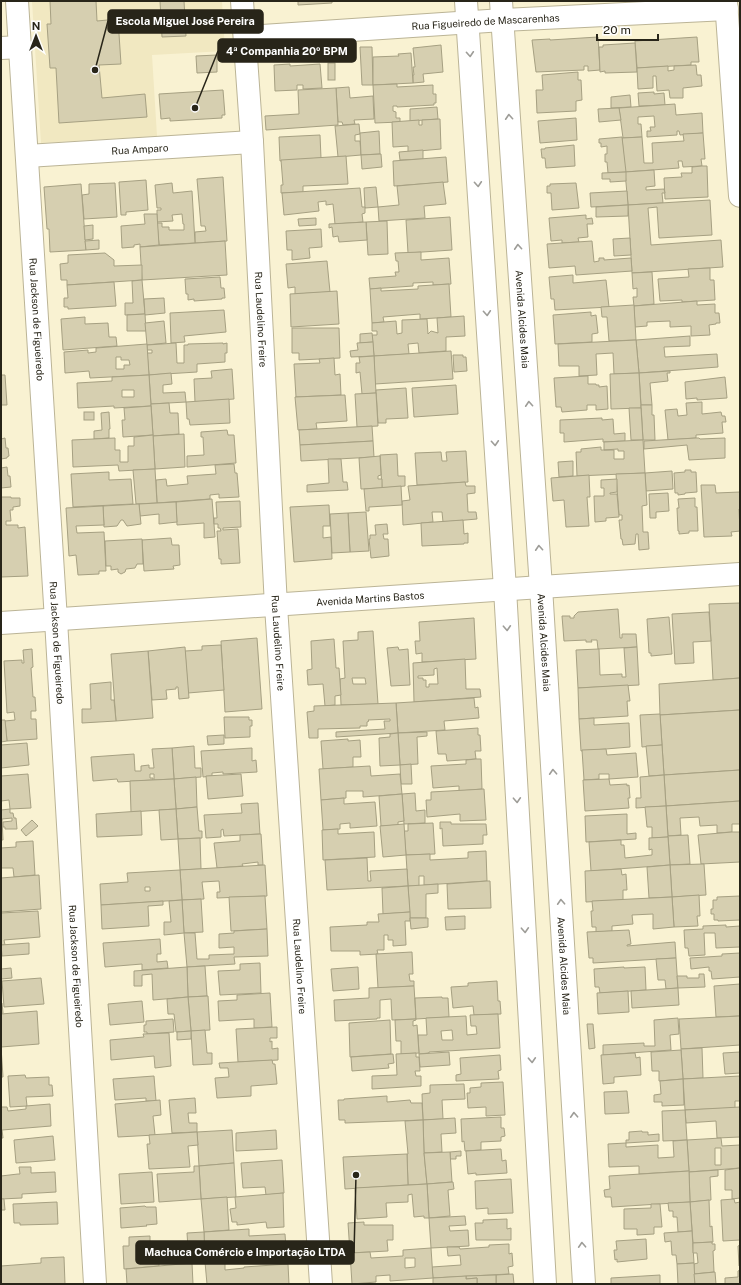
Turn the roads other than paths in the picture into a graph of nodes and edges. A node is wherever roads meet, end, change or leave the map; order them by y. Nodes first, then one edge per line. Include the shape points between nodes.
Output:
1 (17, 1) edge
2 (242, 1) edge
3 (727, 5) edge
4 (502, 10) edge
5 (467, 11) edge
6 (245, 37) junction
7 (11, 48) edge
8 (252, 142) junction
9 (27, 156) junction
10 (740, 196) edge
11 (740, 574) edge
12 (542, 587) junction
13 (505, 589) junction
14 (276, 606) junction
15 (56, 620) junction
16 (1, 623) edge
17 (95, 1284) edge
18 (321, 1284) edge
19 (545, 1284) edge
20 (584, 1284) edge

1 - 7 street, Rua Jackson de Figueiredo
2 - 6 street, Rua Laudelino Freire
3 - 4 street, Rua Figueiredo de Mascarenhas
3 - 10 street
4 - 5 street, Rua Figueiredo de Mascarenhas
12 -> 4 street, Avenida Alcides Maia
5 - 6 street, Rua Figueiredo de Mascarenhas
5 -> 13 street
6 - 8 street, Rua Laudelino Freire
7 - 9 street, Rua Jackson de Figueiredo
8 - 9 street, Rua Amparo
8 - 14 street, Rua Laudelino Freire
9 - 15 street, Rua Jackson de Figueiredo
11 - 12 street, Avenida Martins Bastos
12 - 13 street, Avenida Martins Bastos
20 -> 12 street, Avenida Alcides Maia
13 - 14 street, Avenida Martins Bastos
13 -> 19 street
14 - 15 street, Avenida Martins Bastos
14 - 18 street, Rua Laudelino Freire
15 - 16 street, Avenida Martins Bastos
15 - 17 street, Rua Jackson de Figueiredo

